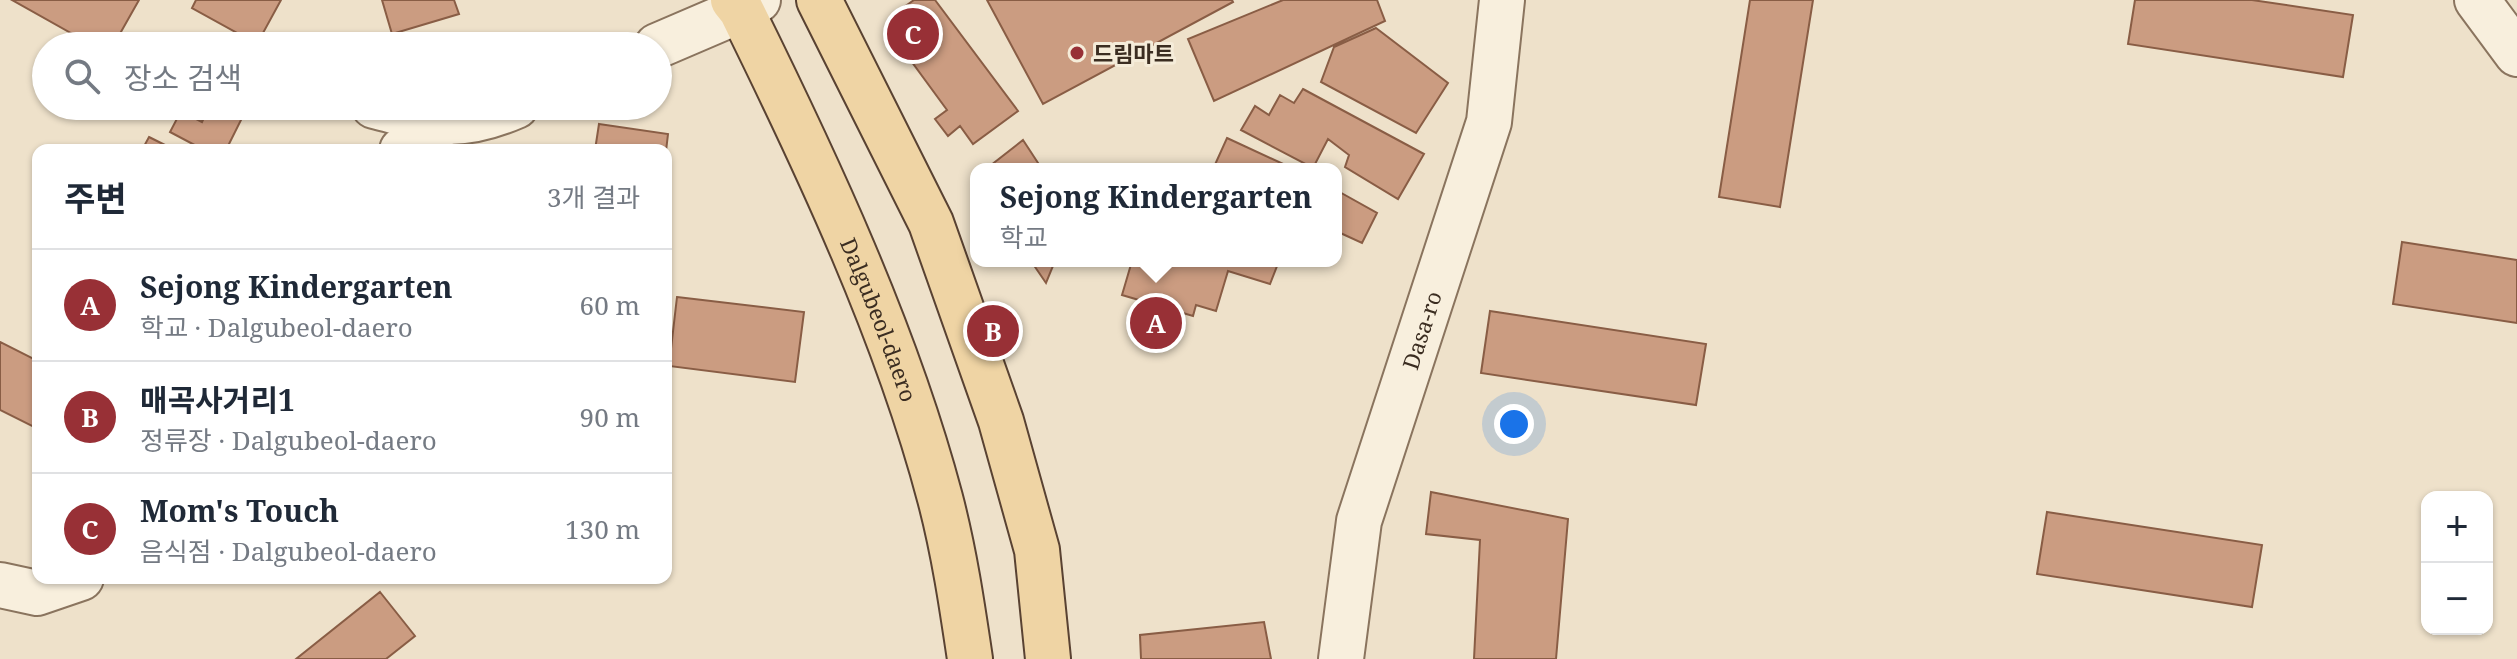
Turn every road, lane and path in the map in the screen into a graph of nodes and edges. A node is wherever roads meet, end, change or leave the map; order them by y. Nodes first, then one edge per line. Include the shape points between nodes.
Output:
1 (819, 0) edge
2 (1502, 0) edge
3 (2477, 0) edge
4 (744, 3) edge
5 (672, 39) edge
6 (2517, 54) edge
7 (432, 120) edge
8 (484, 120) edge
9 (444, 123) junction
10 (411, 144) edge
11 (63, 584) edge
12 (0, 585) edge
13 (970, 659) edge
14 (1048, 659) edge
15 (1341, 659) edge

1 - 14 main road via 931,223 1001,421 1037,550
2 - 15 street, Dasa-ro via 1489,122 1359,521
3 - 6 street
4 - 5 street
4 - 13 main road, Dalgubeol-daero via 890,344 941,500
7 - 9 street
8 - 9 street
9 - 10 street
11 - 12 street via 37,593

